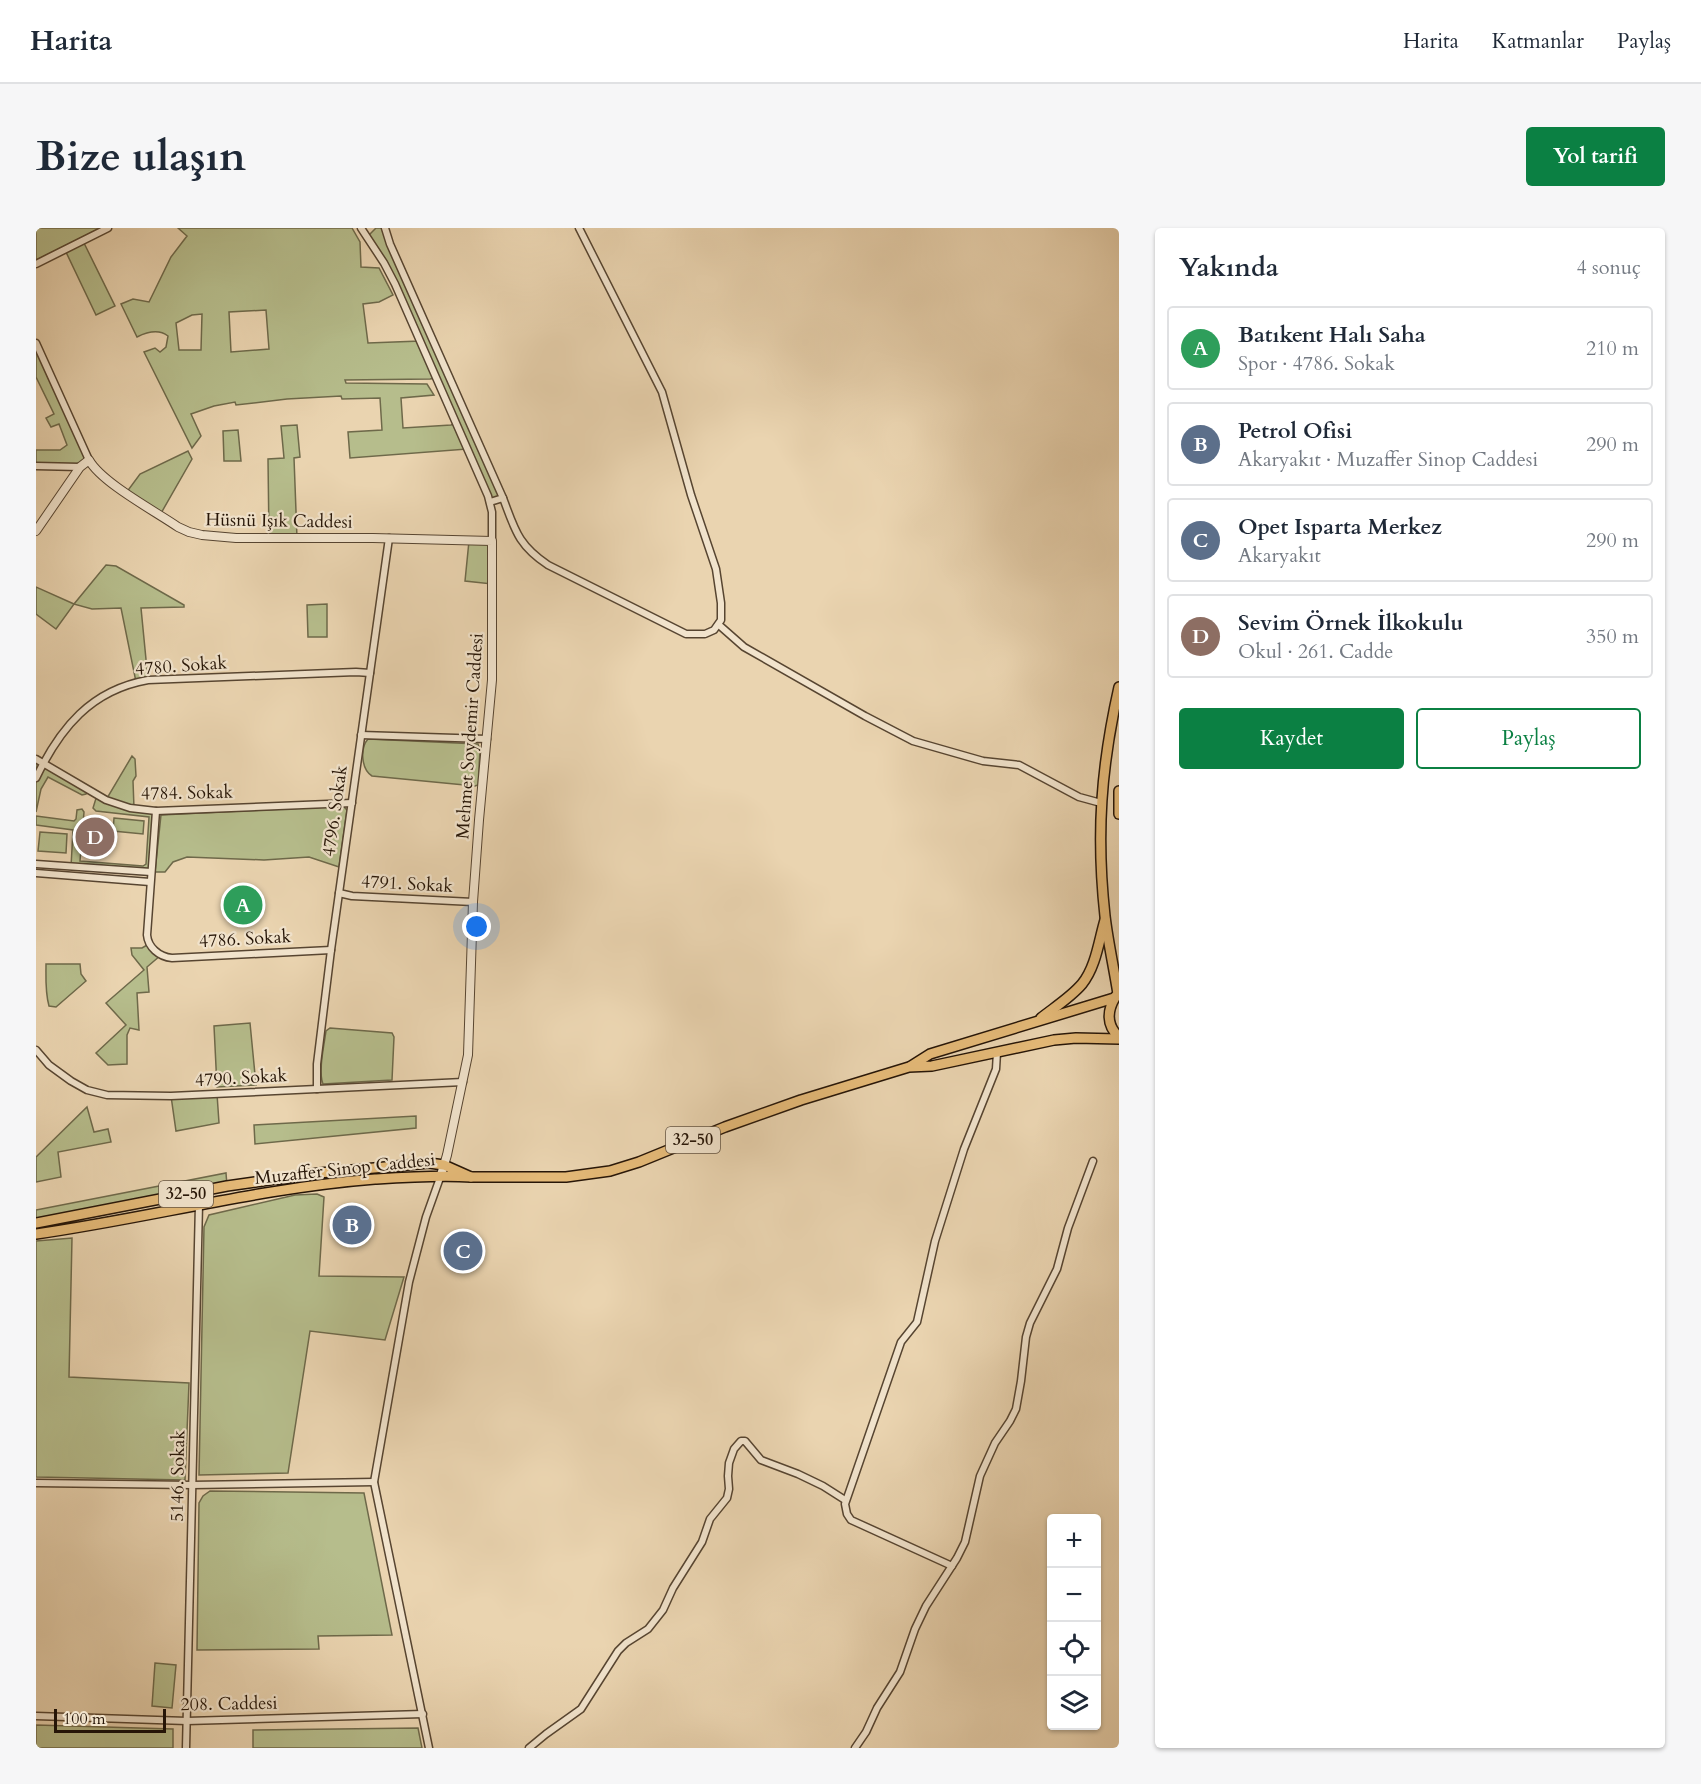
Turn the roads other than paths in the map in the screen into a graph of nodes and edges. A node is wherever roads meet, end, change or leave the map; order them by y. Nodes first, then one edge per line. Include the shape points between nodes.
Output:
1 (108, 228) edge
2 (362, 228) edge
3 (385, 228) edge
4 (579, 228) edge
5 (36, 264) edge
6 (36, 344) edge
7 (89, 460) junction
8 (36, 466) edge
9 (80, 467) junction
10 (503, 498) junction
11 (490, 502) junction
12 (36, 531) edge
13 (389, 538) junction
14 (492, 541) junction
15 (719, 625) junction
16 (370, 673) junction
17 (1119, 687) edge
18 (362, 735) junction
19 (487, 739) junction
20 (36, 759) edge
21 (43, 763) junction
22 (36, 778) edge
23 (1119, 791) edge
24 (352, 803) junction
25 (1101, 803) junction
26 (1119, 809) edge
27 (156, 811) junction
28 (36, 864) edge
29 (152, 872) junction
30 (36, 873) edge
31 (150, 882) junction
32 (339, 893) junction
33 (473, 902) junction
34 (1105, 918) junction
35 (331, 950) junction
36 (1117, 995) edge
37 (1036, 1022) junction
38 (1119, 1038) edge
39 (36, 1050) edge
40 (997, 1052) junction
41 (909, 1067) junction
42 (464, 1082) junction
43 (317, 1089) junction
44 (1093, 1161) dead end
45 (444, 1165) junction
46 (441, 1175) junction
47 (471, 1177) junction
48 (199, 1204) junction
49 (36, 1223) edge
50 (36, 1234) edge
51 (374, 1482) junction
52 (36, 1484) edge
53 (192, 1485) junction
54 (845, 1500) junction
55 (952, 1566) junction
56 (423, 1714) junction
57 (36, 1716) edge
58 (187, 1721) junction
59 (186, 1748) edge
60 (429, 1748) edge
61 (529, 1748) edge
62 (855, 1748) edge

1 - 5 street
2 - 11 street, Mehmet Soydemir Caddesi via 396,284
3 - 10 street
4 - 15 street via 662,392 716,569 721,603
6 - 7 street
7 - 9 street
7 - 13 street, Hüsnü Işık Caddesi via 117,487 195,534 236,538
8 - 9 street
9 - 12 street
10 - 11 street
10 - 15 street via 522,542 548,565 686,634 705,634
11 - 14 street, Mehmet Soydemir Caddesi
13 - 14 street, Hüsnü Işık Caddesi
13 - 16 street, 4796. Sokak
14 - 19 street, Mehmet Soydemir Caddesi via 492,680
15 - 25 street via 744,646 913,741 983,761 1019,765 1079,797
16 - 18 street, 4796. Sokak
16 - 21 street, 4780. Sokak via 148,680 126,685 81,711
17 - 25 main road via 1106,748
18 - 19 street
18 - 24 street, 4796. Sokak
19 - 33 street, Mehmet Soydemir Caddesi
20 - 21 street, 4784. Sokak
21 - 22 street, 4780. Sokak
21 - 27 street, 4784. Sokak via 106,800
23 - 26 main road
24 - 27 street, 4784. Sokak
24 - 32 street, 4796. Sokak
25 - 34 main road
27 - 29 street
28 - 29 street
29 - 31 street
30 - 31 street
31 - 35 street, 4786. Sokak via 147,938 161,955 172,958
32 - 33 street, 4791. Sokak
32 - 35 street, 4796. Sokak
33 - 42 street, Mehmet Soydemir Caddesi
34 - 36 main road
34 - 37 main road via 1092,966 1083,982
35 - 43 street, 4796. Sokak
36 - 37 main road, 32-50
36 - 38 main road via 1110,1005 1109,1020
37 - 41 main road, 32-50 via 930,1054
38 - 40 main road, 32-50 via 1054,1040
39 - 43 street, 4790. Sokak via 65,1077 100,1094 147,1097
40 - 41 main road, 32-50
40 - 54 street via 996,1069 964,1149 935,1241 917,1322 901,1342
41 - 47 main road, 32-50 via 801,1100 610,1171 566,1176
42 - 43 street, 4790. Sokak
42 - 45 street, Mehmet Soydemir Caddesi
44 - 55 street via 1057,1269 1030,1323 1016,1409 984,1466 965,1542
45 - 46 street, Mehmet Soydemir Caddesi
45 - 47 main road, Muzaffer Sinop Caddesi / 32-50
45 - 49 main road, Muzaffer Sinop Caddesi / 32-50 via 429,1163 303,1175
46 - 47 main road, Muzaffer Sinop Caddesi / 32-50
46 - 48 main road, Muzaffer Sinop Caddesi / 32-50 via 321,1184
46 - 51 street via 409,1282
48 - 50 main road, Muzaffer Sinop Caddesi / 32-50
48 - 53 street, 5146. Sokak
51 - 53 street
51 - 56 street
52 - 53 street
53 - 58 street, 5146. Sokak
54 - 55 street via 846,1514 851,1520
54 - 61 street via 798,1474 761,1460 745,1441 738,1443 729,1463 727,1498 710,1519 699,1548 658,1617 618,1651 584,1706
55 - 62 street via 926,1606 900,1672
56 - 58 street, 208. Caddesi
56 - 60 street
57 - 58 street, 208. Caddesi
58 - 59 street, 5146. Sokak

